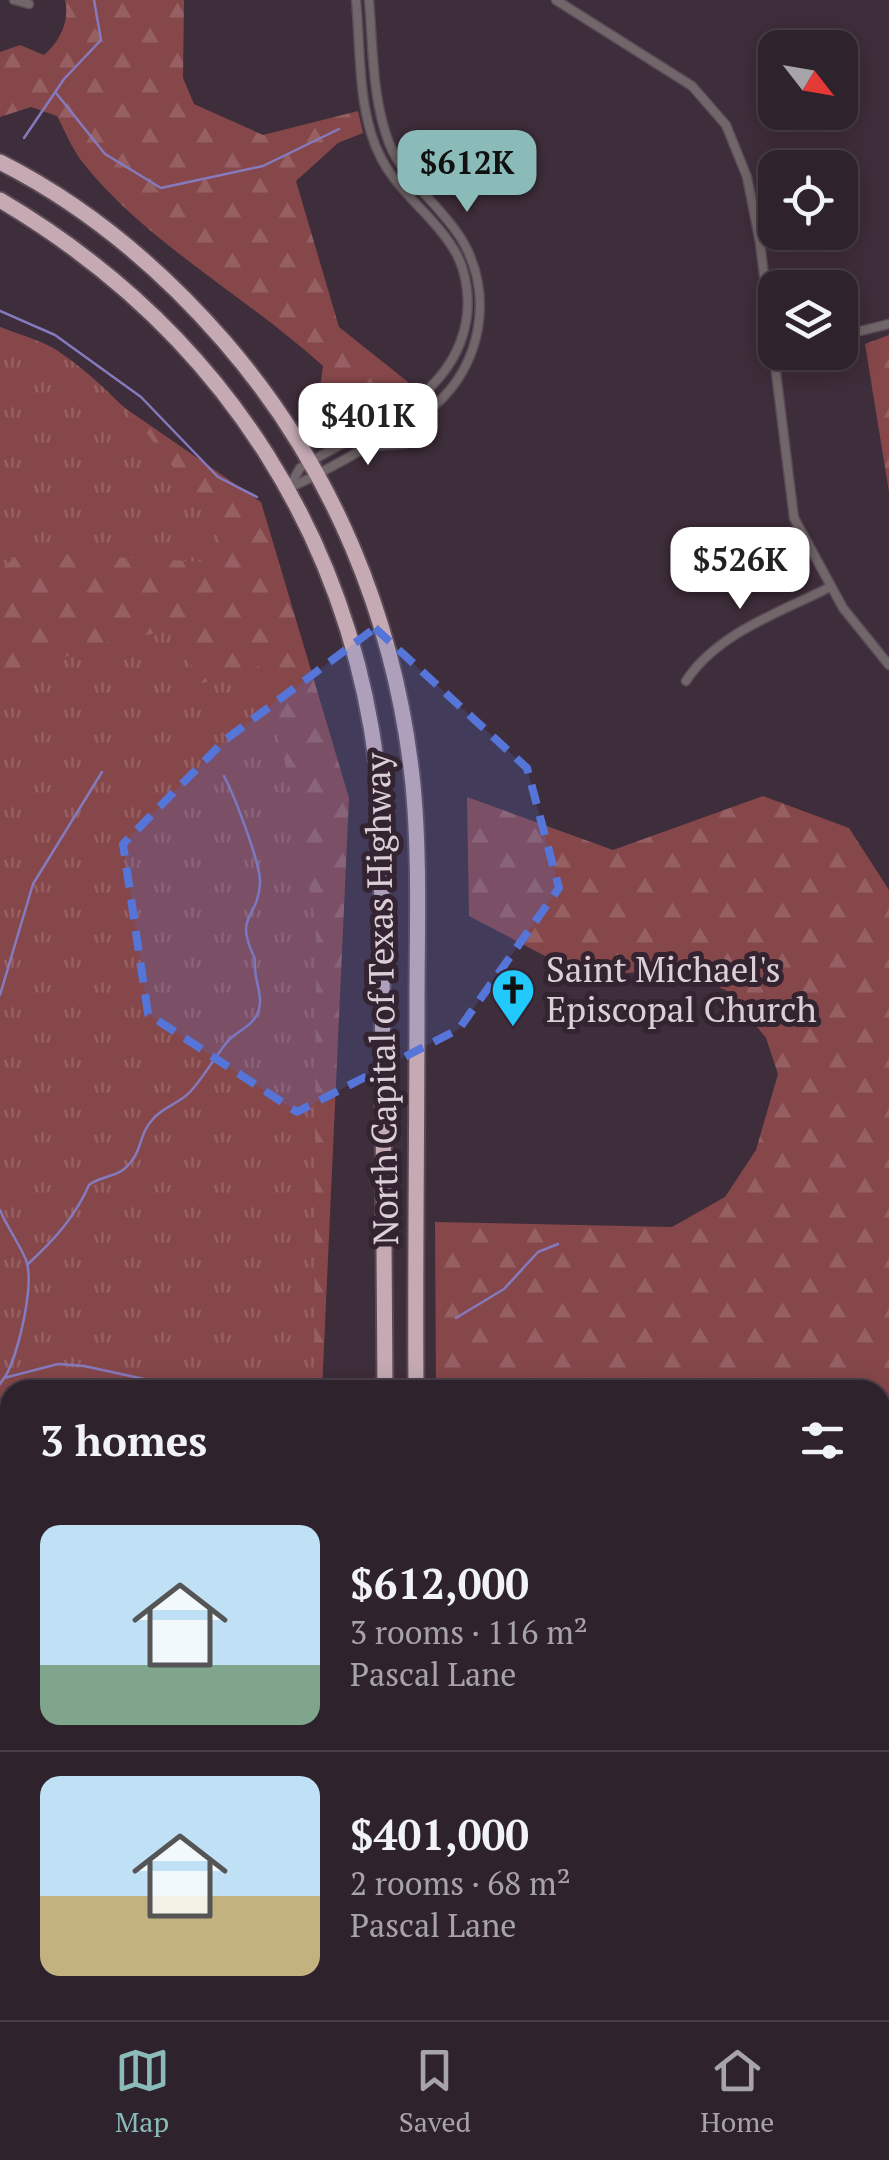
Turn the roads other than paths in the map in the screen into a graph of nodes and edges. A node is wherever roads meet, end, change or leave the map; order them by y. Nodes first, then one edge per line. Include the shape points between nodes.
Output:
1 (14, 0) edge
2 (356, 0) edge
3 (369, 0) edge
4 (556, 0) edge
5 (29, 4) dead end
6 (0, 162) edge
7 (0, 200) edge
8 (434, 204) junction
9 (423, 211) junction
10 (763, 270) edge
11 (479, 288) junction
12 (466, 289) junction
13 (889, 324) edge
14 (858, 332) edge
15 (776, 370) edge
16 (427, 393) junction
17 (436, 405) junction
18 (405, 407) junction
19 (413, 421) junction
20 (364, 448) junction
21 (314, 468) junction
22 (288, 488) junction
23 (830, 587) junction
24 (889, 665) edge
25 (686, 680) dead end
26 (383, 1208) junction
27 (417, 1208) junction
28 (385, 1380) edge
29 (416, 1380) edge

1 - 5 street
2 - 9 street via 373,138
3 - 8 street via 390,146
4 - 10 street via 692,86 726,124 747,177
6 - 21 highway, North Capital of Texas Highway via 87,215 172,286 241,361
7 - 22 highway, North Capital of Texas Highway via 106,272 152,313 218,384
8 - 9 street
8 - 11 street via 462,240
9 - 12 street via 456,255
11 - 12 street
11 - 17 street via 473,348
12 - 16 street via 457,353
13 - 14 street
15 - 23 street via 794,518
16 - 17 street
16 - 18 street
17 - 19 street
18 - 19 street
18 - 21 street
19 - 20 street
19 - 20 street via 417,434 411,442
20 - 21 street
21 - 22 street
21 - 22 street via 297,470
21 - 27 highway, North Capital of Texas Highway via 377,609 408,742 416,882
22 - 26 highway, North Capital of Texas Highway via 341,608 374,742 383,859
23 - 24 street
23 - 25 street via 719,646
26 - 27 highway
26 - 28 highway, North Capital of Texas Highway
27 - 29 highway, North Capital of Texas Highway

